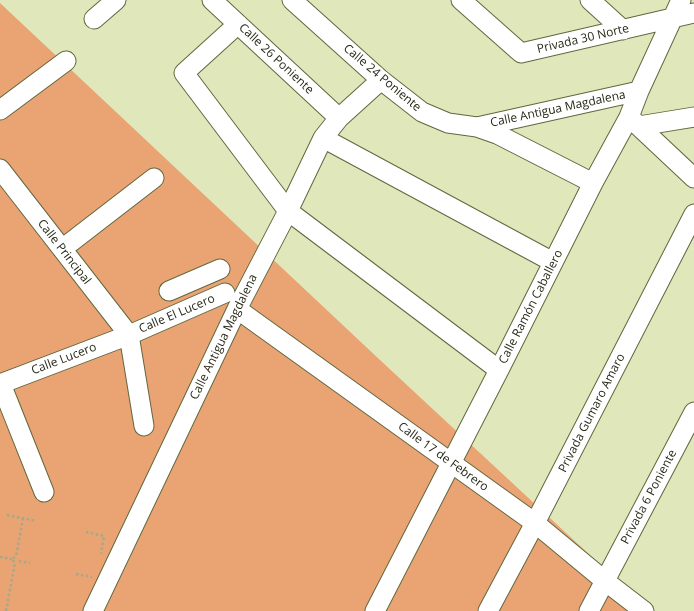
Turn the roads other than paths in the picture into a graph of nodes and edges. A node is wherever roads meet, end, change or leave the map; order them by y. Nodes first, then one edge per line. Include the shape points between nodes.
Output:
1 (116, 0) edge
2 (212, 0) edge
3 (292, 0) edge
4 (461, 0) edge
5 (590, 0) edge
6 (681, 0) edge
7 (694, 14) edge
8 (673, 18) junction
9 (94, 20) dead end
10 (238, 24) junction
11 (623, 30) junction
12 (66, 61) dead end
13 (381, 80) junction
14 (639, 92) junction
15 (0, 110) edge
16 (339, 118) junction
17 (694, 118) edge
18 (634, 121) junction
19 (477, 127) junction
20 (323, 138) junction
21 (0, 170) edge
22 (154, 178) dead end
23 (694, 178) edge
24 (593, 184) junction
25 (288, 211) junction
26 (694, 214) edge
27 (62, 249) junction
28 (553, 262) junction
29 (220, 269) dead end
30 (200, 278) junction
31 (169, 291) dead end
32 (237, 309) junction
33 (129, 335) junction
34 (499, 370) junction
35 (0, 384) edge
36 (694, 412) edge
37 (144, 426) dead end
38 (451, 463) junction
39 (44, 492) dead end
40 (535, 523) junction
41 (605, 581) junction
42 (93, 611) edge
43 (375, 611) edge
44 (488, 611) edge
45 (589, 611) edge
46 (644, 611) edge

1 - 9 street
2 - 10 street, Calle 26 Poniente
3 - 13 street, Calle 24 Poniente
4 - 11 street, Privada 30 Norte via 521,53
5 - 11 street
6 - 8 street, Calle Ramón Caballero
7 - 8 street, Privada 30 Norte
8 - 11 street, Privada 30 Norte
8 - 14 street, Calle Ramón Caballero
10 - 16 street, Calle 26 Poniente
10 - 25 street via 184,73
12 - 15 street
13 - 16 street, Calle Antigua Magdalena
13 - 19 street, Calle 24 Poniente via 422,112 448,123
14 - 18 street, Calle Ramón Caballero
14 - 19 street, Calle Antigua Magdalena
16 - 20 street, Calle Antigua Magdalena
17 - 18 street
18 - 23 street
18 - 24 street, Calle Ramón Caballero
19 - 24 street, Calle 24 Poniente via 497,134
20 - 25 street, Calle Antigua Magdalena
20 - 28 street
21 - 27 street, Calle Principal
22 - 27 street
24 - 28 street, Calle Ramón Caballero
25 - 32 street, Calle Antigua Magdalena
25 - 34 street
26 - 40 street, Privada Gumaro Amaro
27 - 33 street, Calle Principal
28 - 34 street, Calle Ramón Caballero
29 - 30 street
30 - 31 street
30 - 33 street, Calle El Lucero via 217,297
32 - 38 street, Calle 17 de Febrero
32 - 42 street, Calle Antigua Magdalena
33 - 35 street, Calle Lucero
33 - 37 street
34 - 38 street, Calle Ramón Caballero
35 - 39 street
36 - 41 street, Privada 6 Poniente
38 - 40 street, Calle 17 de Febrero
38 - 43 street, Calle Ramón Caballero
40 - 41 street, Calle 17 de Febrero
40 - 44 street, Privada Gumaro Amaro
41 - 45 street, Privada 6 Poniente
41 - 46 street, Calle 17 de Febrero

